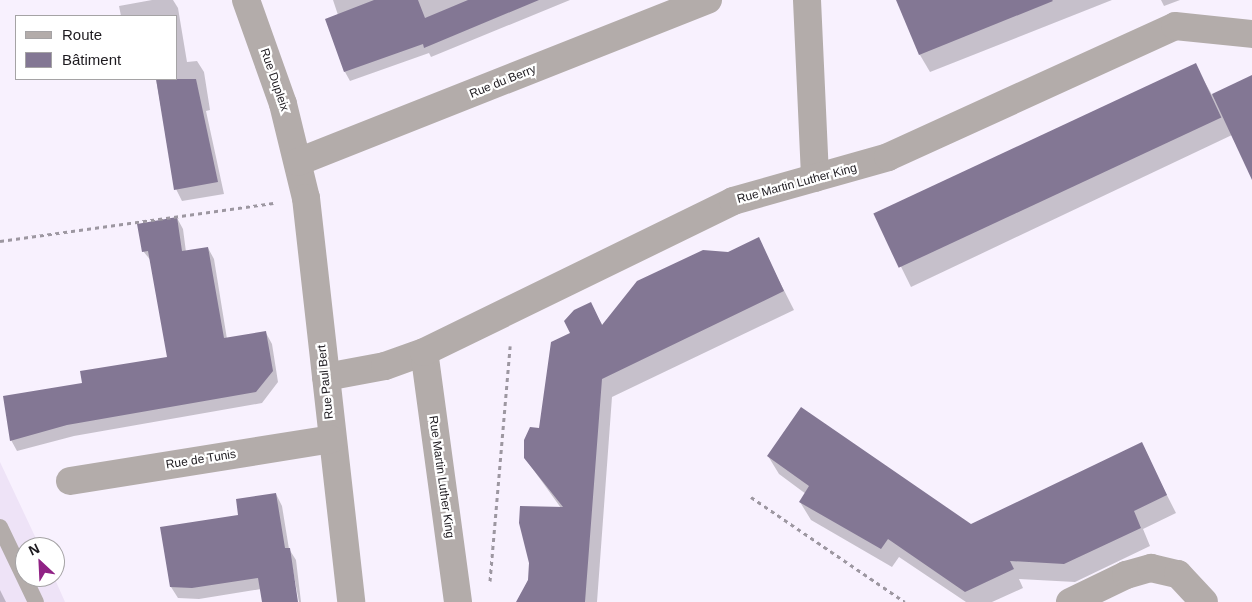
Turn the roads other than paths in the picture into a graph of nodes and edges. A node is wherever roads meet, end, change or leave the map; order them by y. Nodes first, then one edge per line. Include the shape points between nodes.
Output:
1 (246, 0) edge
2 (708, 0) edge
3 (807, 0) edge
4 (1252, 34) edge
5 (298, 162) junction
6 (815, 178) junction
7 (424, 352) junction
8 (326, 377) junction
9 (331, 439) junction
10 (70, 481) dead end
11 (0, 527) edge
12 (36, 602) edge
13 (351, 602) edge
14 (458, 602) edge
15 (1070, 602) edge
16 (1204, 602) edge

1 - 5 street, Rue Dupleix via 283,104
2 - 5 street, Rue du Berry
3 - 6 street
4 - 6 street, Rue Martin Luther King via 1175,26 888,158
5 - 8 street, Rue Paul Bert via 306,198
6 - 7 street, Rue Martin Luther King via 733,201
7 - 8 street, Rue Martin Luther King via 385,366
7 - 14 street, Rue Martin Luther King
8 - 9 street, Rue Paul Bert
9 - 10 street, Rue de Tunis
9 - 13 street, Rue Paul Bert
11 - 12 lane
15 - 16 street via 1126,575 1151,568 1178,574

